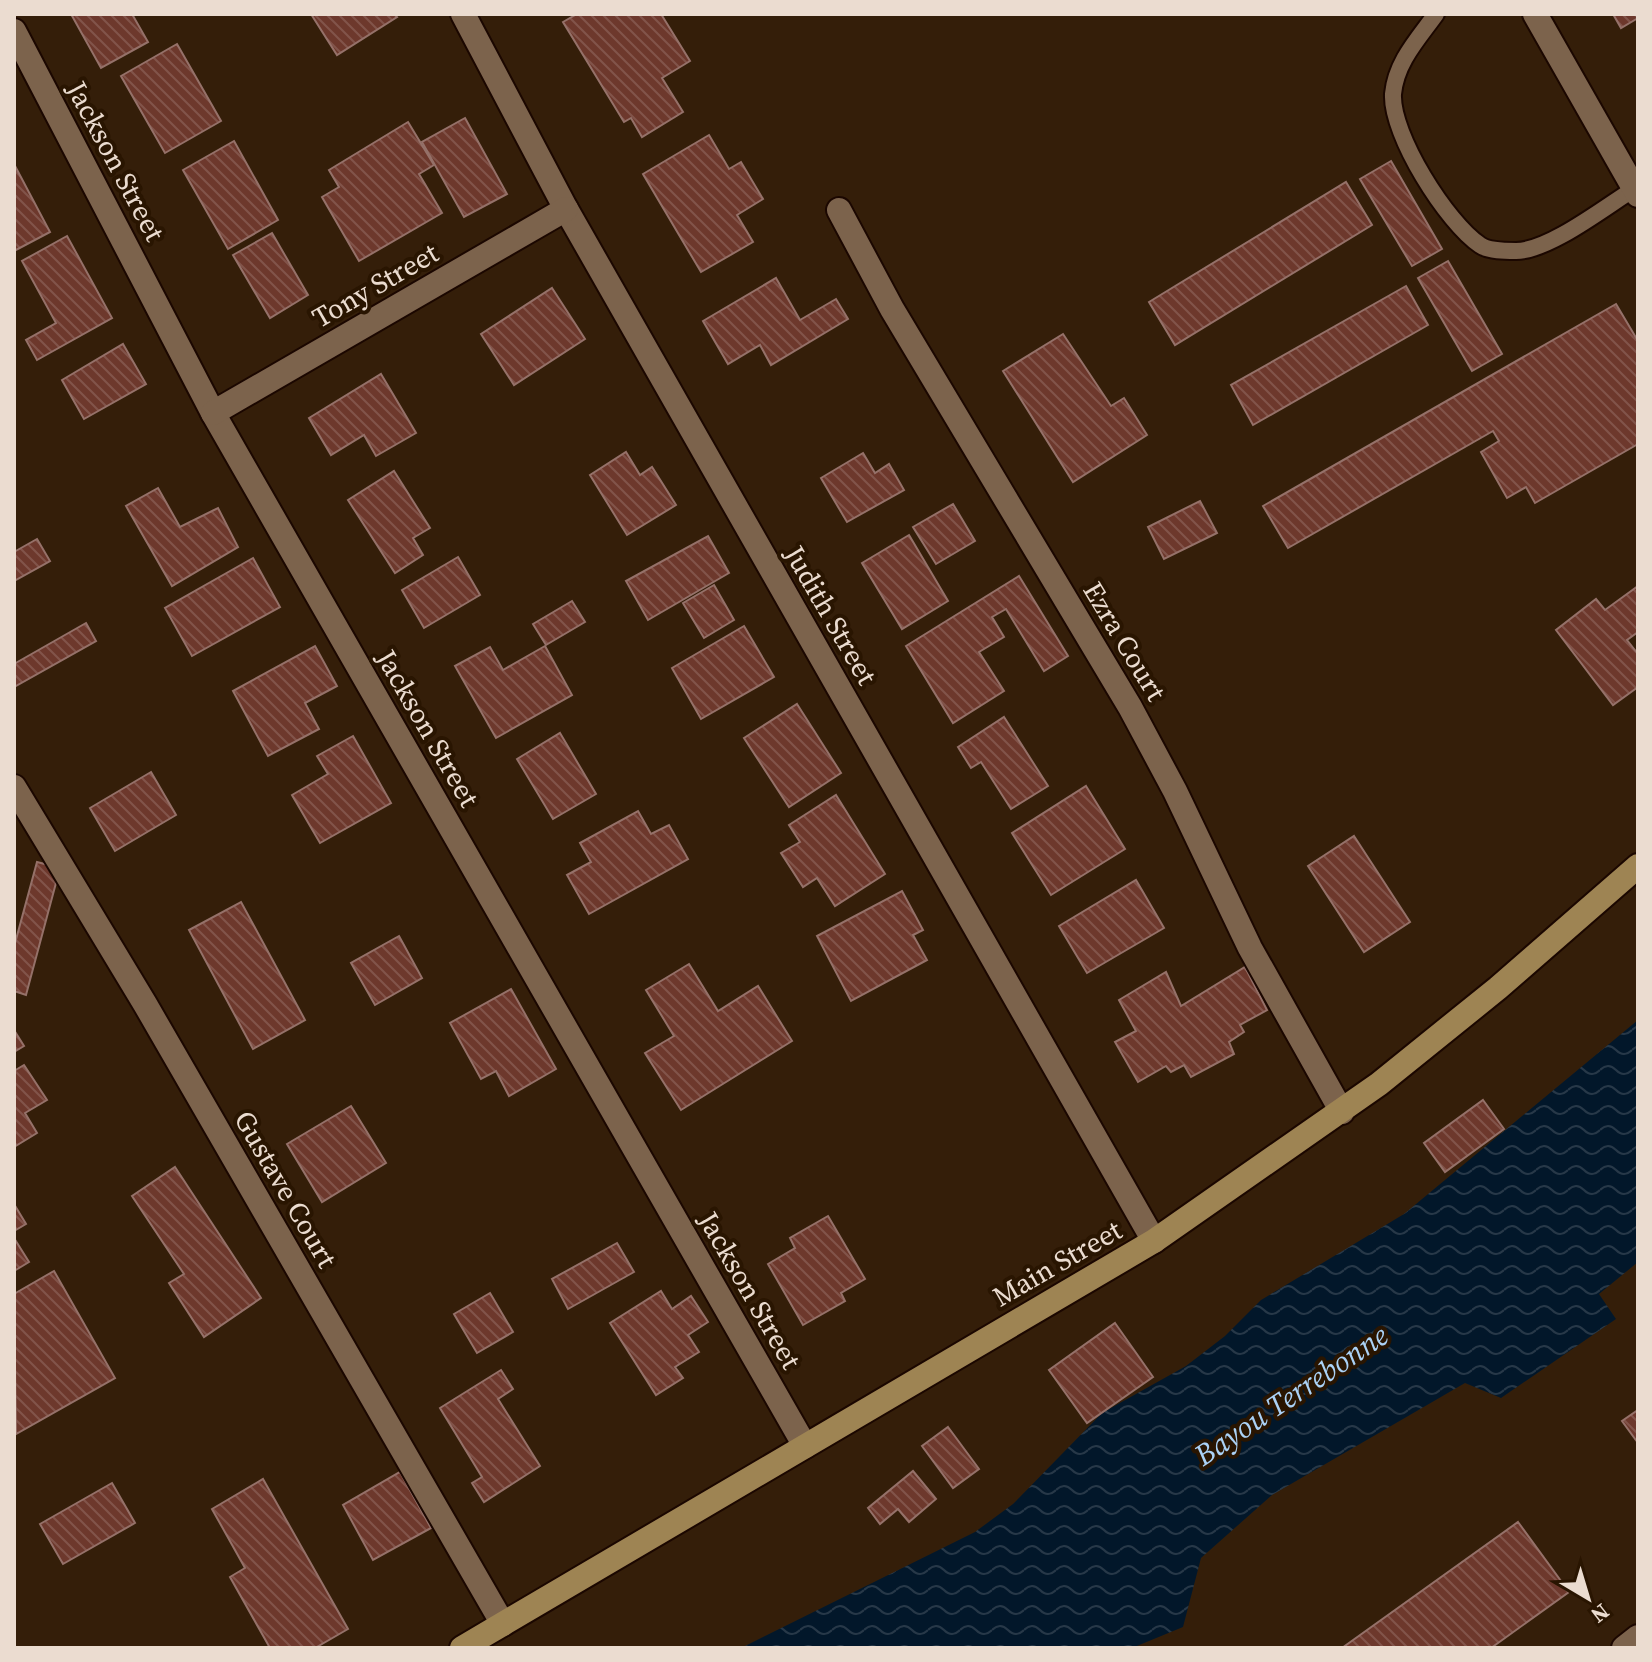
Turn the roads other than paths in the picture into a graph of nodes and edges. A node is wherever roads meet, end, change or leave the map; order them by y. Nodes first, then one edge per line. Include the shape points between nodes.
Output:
1 (463, 14) edge
2 (1436, 14) edge
3 (1535, 14) edge
4 (14, 31) edge
5 (1636, 192) edge
6 (566, 209) junction
7 (839, 210) dead end
8 (213, 413) junction
9 (14, 787) edge
10 (1638, 866) edge
11 (1342, 1112) junction
12 (1154, 1241) junction
13 (805, 1446) junction
14 (503, 1624) junction
15 (1638, 1637) edge
16 (462, 1648) edge
17 (1624, 1648) edge

1 - 6 street, Judith Street
2 - 5 lane via 1402,60 1393,96 1406,144 1450,218 1483,248 1519,251 1548,242
3 - 5 street
4 - 8 street, Jackson Street
6 - 8 street, Tony Street
6 - 12 street, Judith Street
7 - 11 street, Ezra Court via 892,309 1130,707 1250,948
8 - 13 street, Jackson Street
9 - 14 street, Gustave Court
10 - 11 main road, Main Street via 1498,988
11 - 12 main road, Main Street
12 - 13 main road, Main Street
13 - 14 main road, Main Street
14 - 16 main road, Main Street
15 - 17 street

